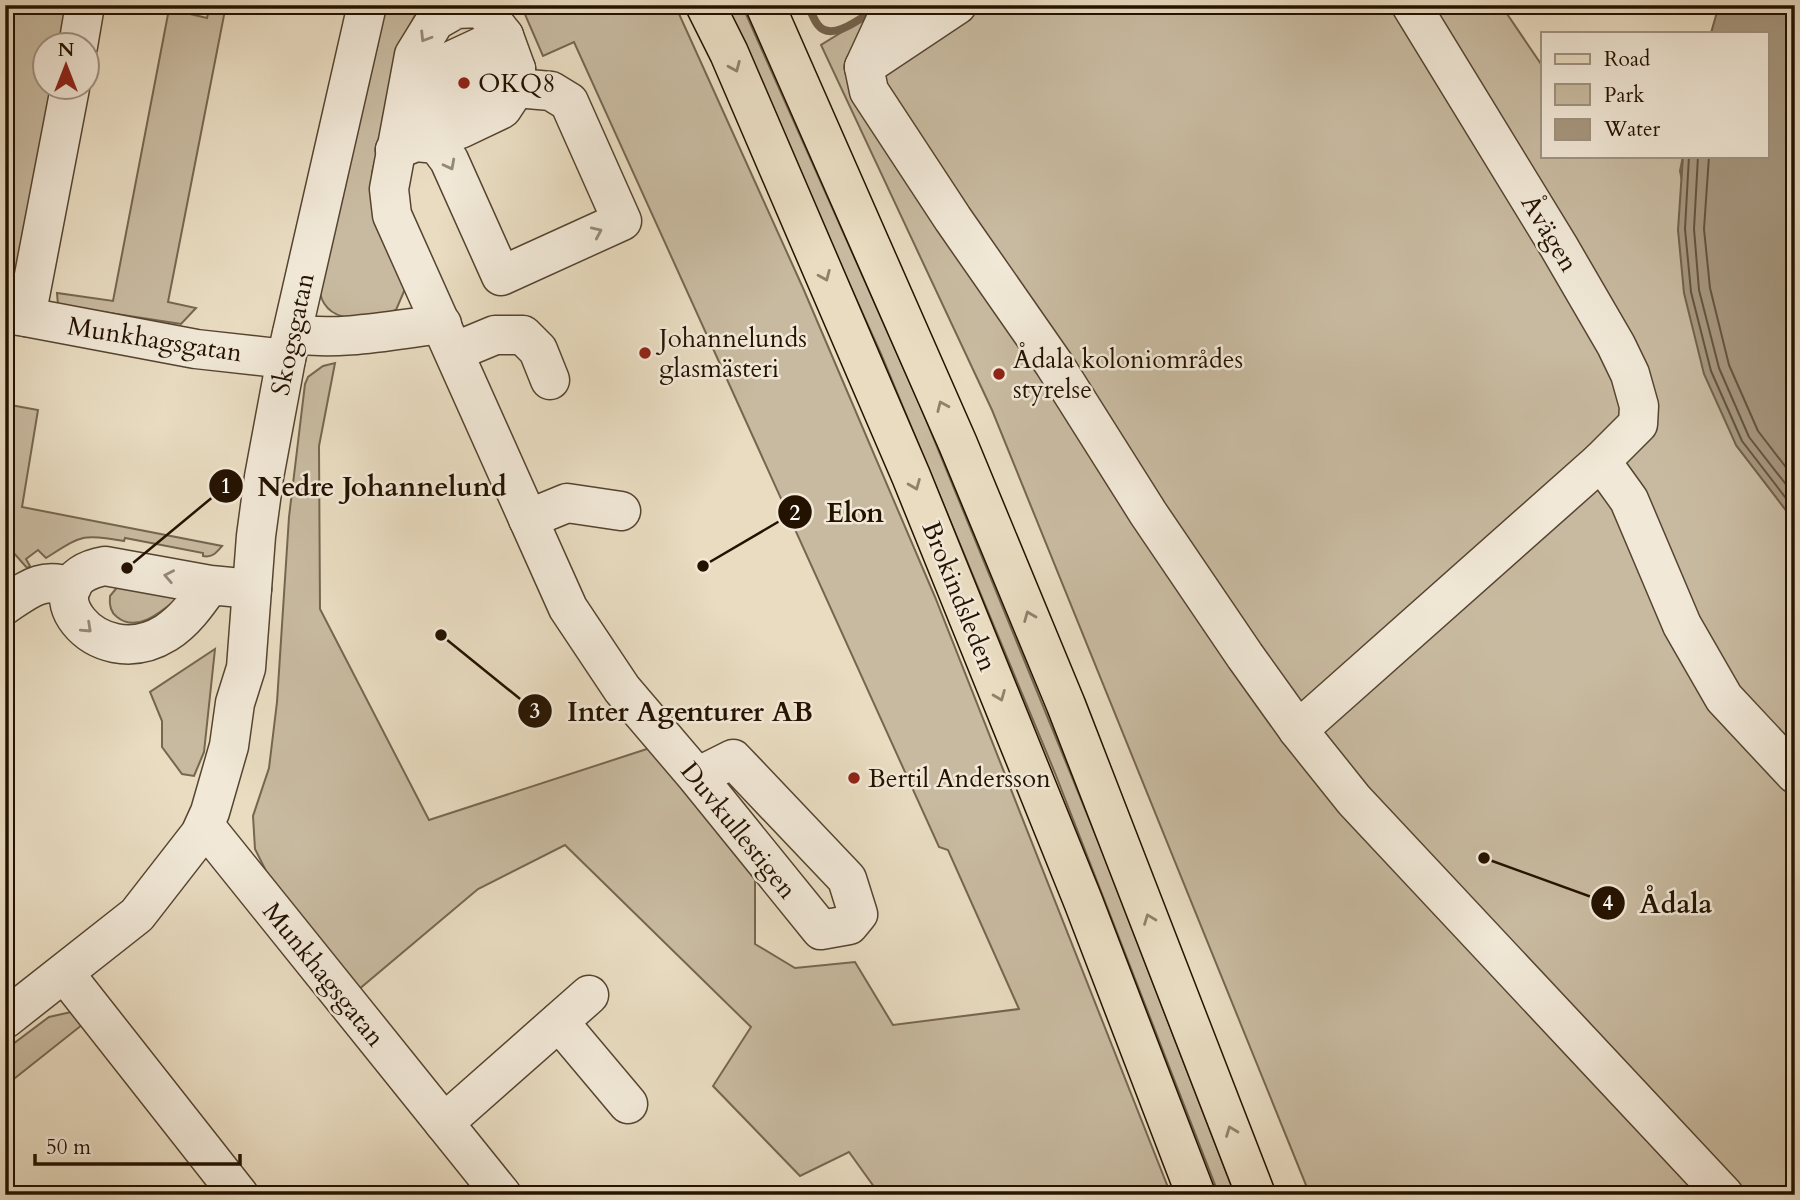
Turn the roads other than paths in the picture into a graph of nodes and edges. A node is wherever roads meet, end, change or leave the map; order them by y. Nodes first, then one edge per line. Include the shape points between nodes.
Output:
1 (85, 5) edge
2 (367, 5) edge
3 (705, 5) edge
4 (765, 5) edge
5 (901, 5) edge
6 (957, 5) edge
7 (1411, 5) edge
8 (80, 32) edge
9 (512, 64) junction
10 (864, 67) junction
11 (67, 102) edge
12 (423, 117) junction
13 (396, 150) junction
14 (15, 315) edge
15 (448, 338) junction
16 (289, 346) junction
17 (550, 380) dead end
18 (1601, 461) junction
19 (621, 510) dead end
20 (528, 519) junction
21 (210, 585) junction
22 (72, 587) junction
23 (252, 589) junction
24 (5, 605) edge
25 (1298, 730) junction
26 (1795, 774) edge
27 (697, 777) junction
28 (212, 835) junction
29 (65, 974) junction
30 (589, 995) dead end
31 (5, 1019) edge
32 (559, 1022) junction
33 (628, 1104) dead end
34 (444, 1123) junction
35 (239, 1195) edge
36 (502, 1195) edge
37 (1196, 1195) edge
38 (1256, 1195) edge
39 (1724, 1195) edge

1 - 8 street
2 - 16 street, Skogsgatan
3 -> 37 main road, Brokindsleden via 911,476
38 -> 4 main road via 1066,705 958,444
5 - 10 street via 889,13
6 - 10 street
7 - 18 street, Åvägen via 1559,247 1630,374 1639,406 1638,424
9 - 12 street via 433,69
9 - 12 street via 502,109 460,129
9 -> 13 street, Duvkullestigen via 482,8 456,9 435,21 414,55
13 -> 9 street via 416,142 437,144 449,160 501,276 622,221 569,102
10 - 25 street via 869,91 939,198
11 - 14 street, Munkhagsgatan
12 - 13 street
13 - 15 street, Duvkullestigen via 389,189 392,215
14 - 16 street, Munkhagsgatan via 196,349
15 - 16 street via 312,337
15 - 17 street via 523,335 538,350
15 - 20 street, Duvkullestigen
16 - 23 street, Skogsgatan via 264,477
18 - 25 street, Åvägen
18 - 26 street via 1629,500 1682,625 1724,698
19 - 20 street via 567,503
20 - 27 street, Duvkullestigen via 568,608 622,689
21 -> 22 street via 106,566 92,568
22 -> 21 street via 71,612 99,639 121,643 148,640 169,631
21 - 23 street
22 - 24 street via 39,584
23 - 28 street, Skogsgatan via 246,668 254,702 252,733 236,803
25 - 39 street via 1354,800
27 - 27 street, Duvkullestigen via 821,930 849,925 858,914 847,878 733,759
28 - 29 street, Skogsgatan via 205,872 189,889 137,915
28 - 34 street, Munkhagsgatan
29 - 31 street, Skogsgatan
29 - 35 street
30 - 32 street
32 - 33 street
32 - 34 street
34 - 36 street, Munkhagsgatan

